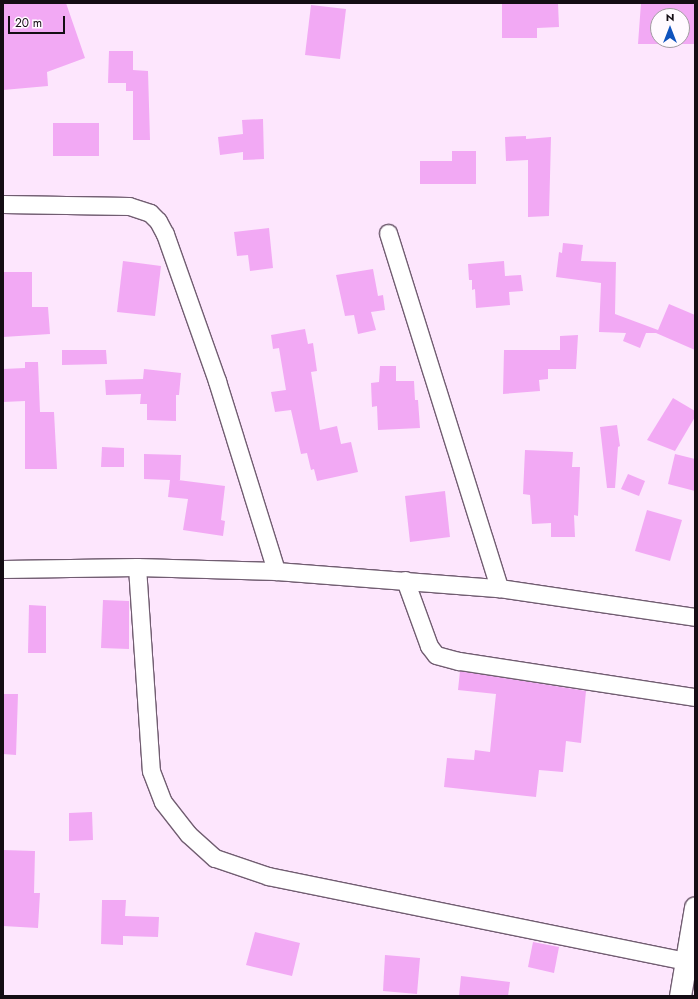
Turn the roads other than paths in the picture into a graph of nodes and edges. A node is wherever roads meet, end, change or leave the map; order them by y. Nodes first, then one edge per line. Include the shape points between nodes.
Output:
1 (3, 204) edge
2 (388, 233) dead end
3 (137, 567) junction
4 (3, 569) edge
5 (276, 570) junction
6 (405, 580) junction
7 (499, 588) junction
8 (695, 617) edge
9 (695, 697) edge
10 (695, 907) edge
11 (687, 960) junction
12 (680, 996) edge

1 - 5 street via 129,206 150,213 158,221 165,234 217,381
2 - 7 street
3 - 4 street
3 - 5 street
3 - 11 street via 151,771 163,802 188,834 215,858 268,876
5 - 6 street
6 - 7 street
6 - 9 street via 429,646 436,655 459,661
7 - 8 street
10 - 11 street
11 - 12 street

